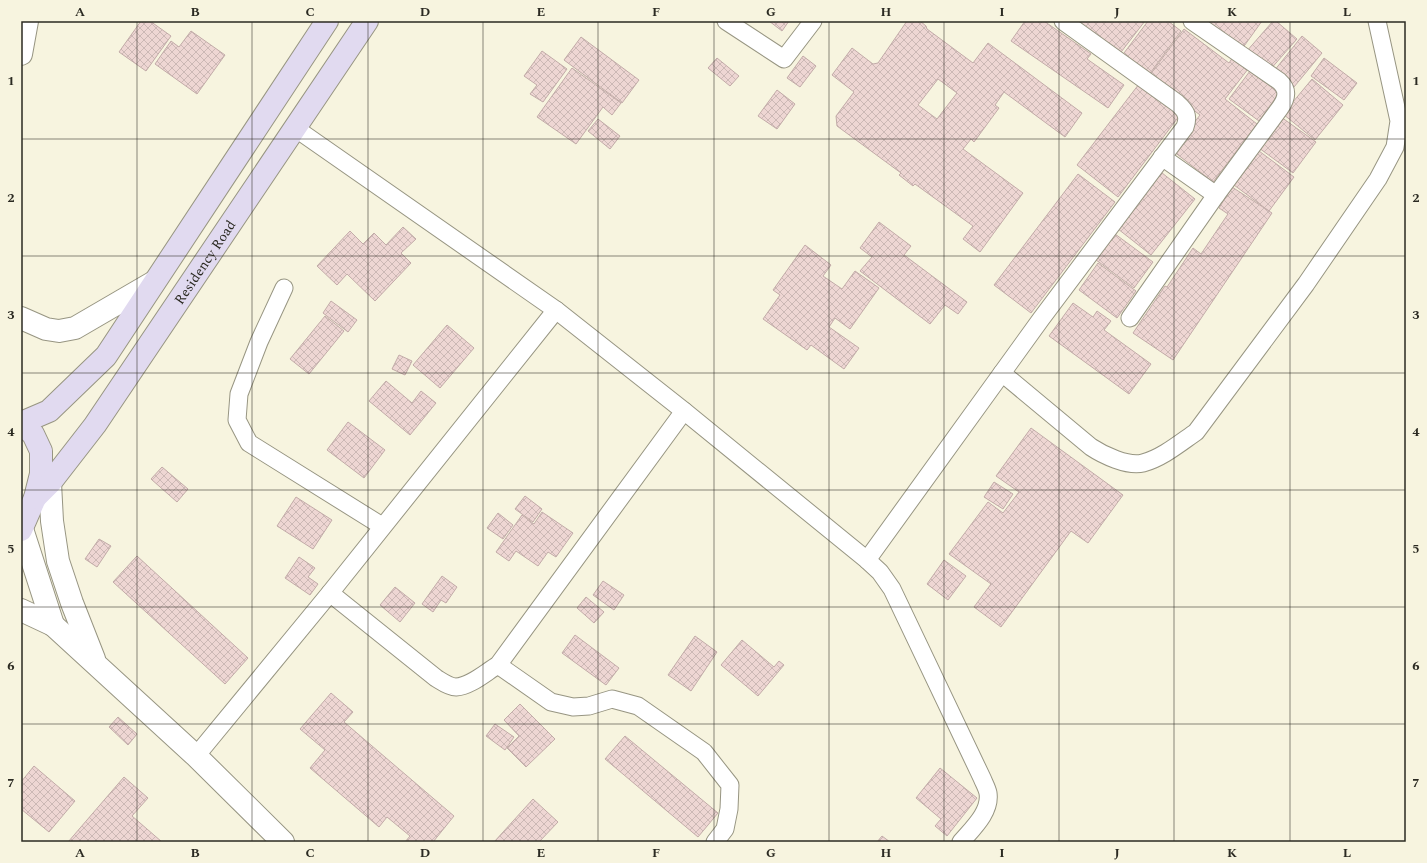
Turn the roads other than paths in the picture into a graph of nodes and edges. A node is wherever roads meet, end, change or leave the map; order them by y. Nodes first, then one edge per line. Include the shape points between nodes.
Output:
1 (27, 21) edge
2 (327, 21) edge
3 (367, 21) edge
4 (726, 21) edge
5 (813, 21) edge
6 (1063, 21) edge
7 (1192, 21) edge
8 (1377, 21) edge
9 (21, 54) edge
10 (295, 128) junction
11 (1162, 157) junction
12 (1216, 195) junction
13 (154, 282) junction
14 (284, 288) dead end
15 (556, 310) junction
16 (21, 318) edge
17 (1130, 318) dead end
18 (1002, 373) junction
19 (684, 411) junction
20 (21, 423) edge
21 (43, 490) junction
22 (382, 526) junction
23 (21, 529) edge
24 (868, 560) junction
25 (330, 593) junction
26 (21, 610) edge
27 (52, 625) junction
28 (96, 664) junction
29 (498, 665) junction
30 (196, 756) junction
31 (283, 842) edge
32 (715, 842) edge
33 (961, 842) edge

1 - 9 street
2 - 13 main road, Residency Road
3 - 10 main road, Residency Road
4 - 5 street via 784,59
6 - 11 street via 1187,114 1185,127
7 - 12 street via 1279,81 1285,87 1286,94 1284,103
8 - 18 street via 1399,120 1395,147 1378,179 1306,284 1196,432 1142,464 1124,462 1105,456 1091,447
10 - 15 street
10 - 21 main road, Residency Road via 95,425
11 - 12 street
11 - 18 street
12 - 17 street
13 - 16 street via 75,328 46,329
13 - 20 main road, Residency Road via 106,356 49,411
14 - 22 street via 239,394 237,420 249,443
15 - 19 street
15 - 22 street
18 - 24 street
19 - 24 street
19 - 29 street
20 - 21 main road, Residency Road via 33,434 41,451
21 - 23 main road, Residency Road
21 - 28 street via 52,521 58,561
22 - 25 street
23 - 27 street
24 - 33 street via 892,589 988,793 988,805
25 - 29 street via 446,684 455,687 469,683
25 - 30 street
26 - 27 street
27 - 28 street
28 - 30 street
29 - 32 street via 551,702 573,707 589,706 612,699 638,706 704,752 730,785 725,829
30 - 31 street

